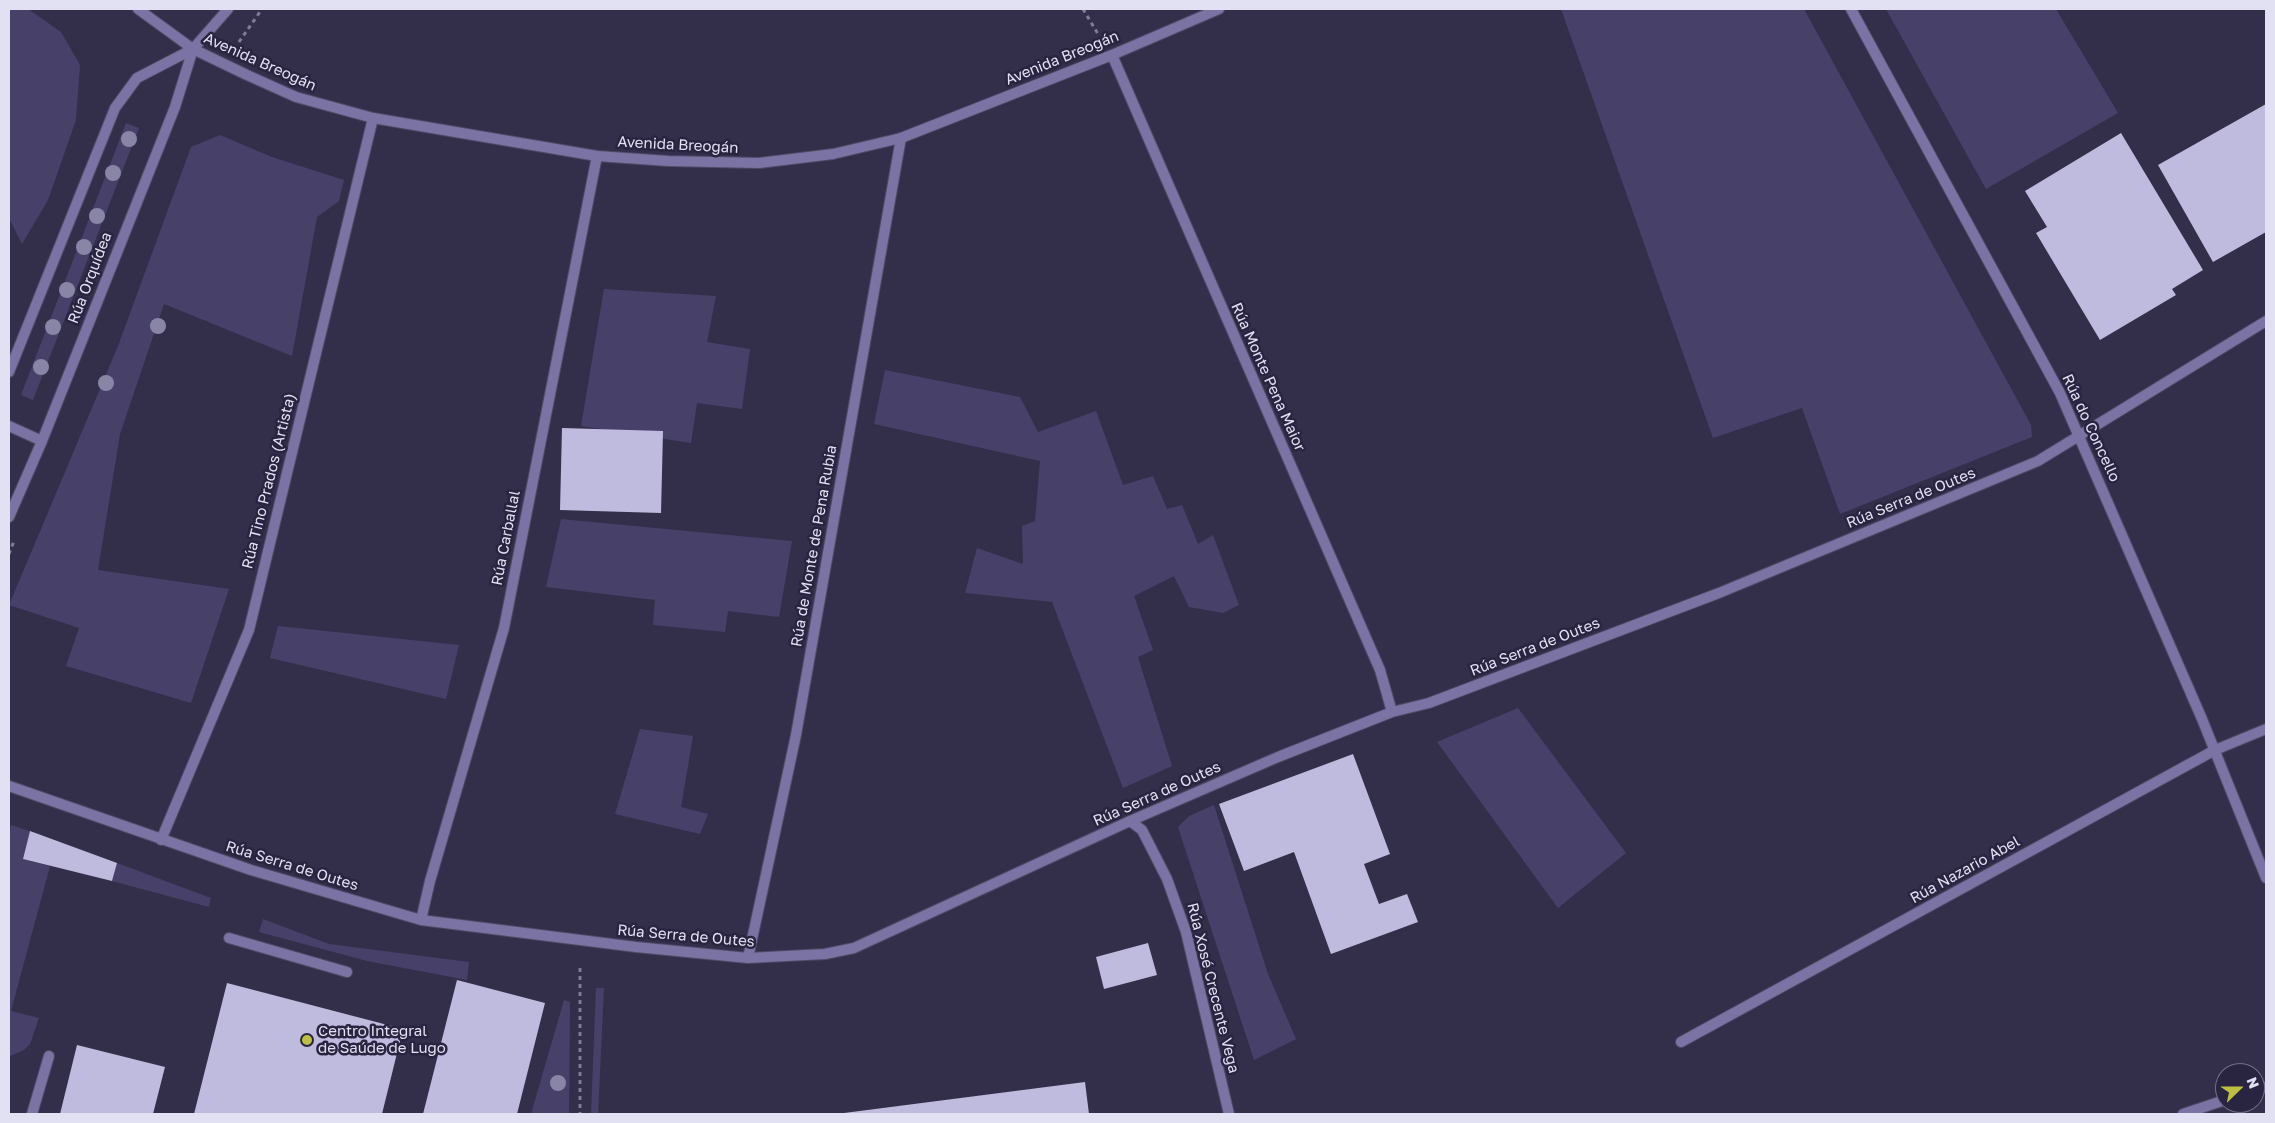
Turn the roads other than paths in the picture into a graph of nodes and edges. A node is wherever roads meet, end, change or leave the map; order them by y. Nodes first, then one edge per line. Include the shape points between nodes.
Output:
1 (138, 9) edge
2 (228, 9) edge
3 (1219, 9) edge
4 (1850, 9) edge
5 (193, 49) junction
6 (1112, 55) junction
7 (373, 118) junction
8 (901, 138) junction
9 (597, 156) junction
10 (2266, 321) edge
11 (9, 372) edge
12 (9, 426) edge
13 (2080, 437) junction
14 (42, 441) junction
15 (9, 517) edge
16 (1392, 712) junction
17 (2266, 729) edge
18 (2215, 750) junction
19 (9, 786) edge
20 (1130, 821) junction
21 (161, 840) junction
22 (2266, 878) edge
23 (421, 920) junction
24 (229, 938) dead end
25 (748, 958) junction
26 (347, 972) dead end
27 (1681, 1042) dead end
28 (49, 1056) dead end
29 (2215, 1103) edge
30 (32, 1114) edge
31 (1229, 1114) edge
32 (2183, 1114) edge

1 - 5 street, Avenida Breogán
2 - 5 street, Rúa Orquídea
3 - 6 street, Avenida Breogán
4 - 13 street, Rúa do Concello via 2060,393
5 - 7 street, Avenida Breogán via 296,97
5 - 11 street, Rúa Orquídea via 137,78 115,108
5 - 14 street, Rúa Orquídea via 175,108
6 - 8 street, Avenida Breogán
6 - 16 street, Rúa Monte Pena Maior via 1380,670
7 - 9 street, Avenida Breogán
7 - 21 street, Rúa Tino Prados (Artista) via 249,630
8 - 9 street, Avenida Breogán via 833,154 759,163
8 - 25 street, Rúa de Monte de Pena Rubia via 796,735
9 - 23 street, Rúa Carballal via 504,628
10 - 13 street, Rúa Serra de Outes
12 - 14 street
13 - 16 street, Rúa Serra de Outes via 2038,461 1719,593 1429,703
13 - 18 street, Rúa do Concello
14 - 15 street, Rúa Orquídea
16 - 20 street, Rúa Serra de Outes
17 - 18 street, Rúa Nazario Abel
18 - 22 street, Rúa do Concello
18 - 27 street, Rúa Nazario Abel
19 - 21 street, Rúa Serra de Outes
20 - 25 street, Rúa Serra de Outes via 854,948 825,954
20 - 31 street, Rúa Xosé Crecente Vega via 1142,830 1167,879 1186,932
21 - 23 street, Rúa Serra de Outes via 266,875
23 - 25 street, Rúa Serra de Outes
24 - 26 street
28 - 30 street
29 - 32 street

